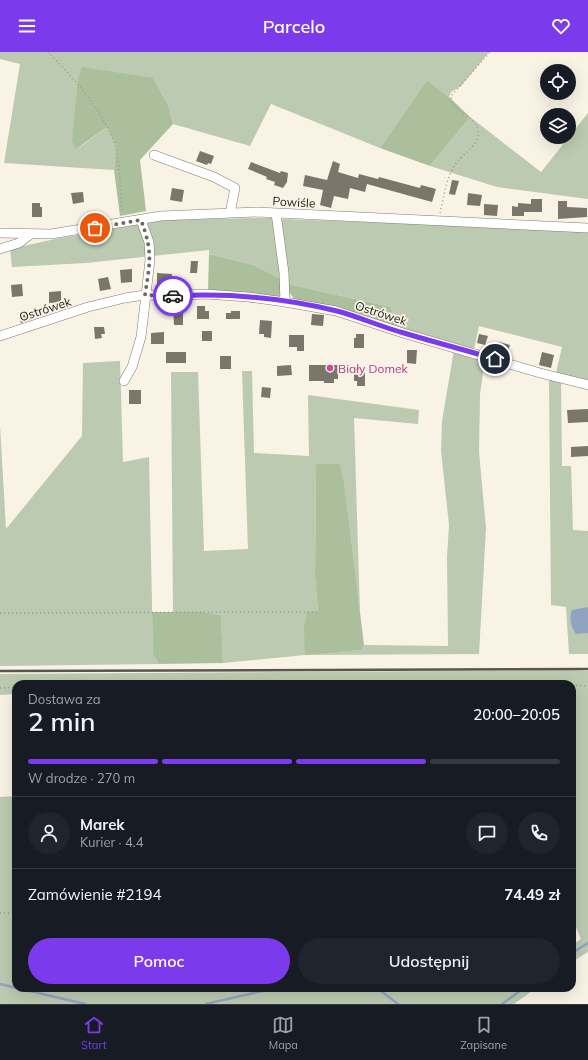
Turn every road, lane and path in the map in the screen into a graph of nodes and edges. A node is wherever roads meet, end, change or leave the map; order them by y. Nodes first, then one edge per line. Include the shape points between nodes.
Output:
1 (48, 52) edge
2 (490, 52) edge
3 (154, 155) dead end
4 (230, 213) junction
5 (276, 213) junction
6 (141, 220) junction
7 (438, 221) junction
8 (123, 223) junction
9 (588, 228) edge
10 (0, 233) edge
11 (31, 234) junction
12 (0, 249) edge
13 (145, 295) junction
14 (285, 302) junction
15 (0, 336) edge
16 (124, 381) dead end
17 (588, 385) edge
18 (318, 612) dead end
19 (0, 613) edge
20 (576, 685) edge
21 (588, 686) edge
22 (12, 687) edge
23 (0, 688) edge
24 (0, 913) edge
25 (12, 913) edge

1 - 8 path via 62,66 109,129 116,147 119,167
2 - 7 path via 451,96 452,102 474,122 478,133 476,142 450,174
3 - 4 street via 214,177 235,188
4 - 5 street, Powiśle
4 - 6 street, Powiśle via 162,216
5 - 7 street, Powiśle
5 - 14 street
6 - 8 street, Powiśle
6 - 13 street via 150,253
7 - 9 street, Powiśle
8 - 11 street, Powiśle via 68,232
10 - 11 street, Powiśle
11 - 12 street via 19,243
13 - 14 street, Ostrówek via 205,294
13 - 15 street, Ostrówek via 101,304
13 - 16 street via 140,344
14 - 17 street, Ostrówek via 336,311 403,333
18 - 19 path
20 - 21 path
22 - 23 path
24 - 25 path

